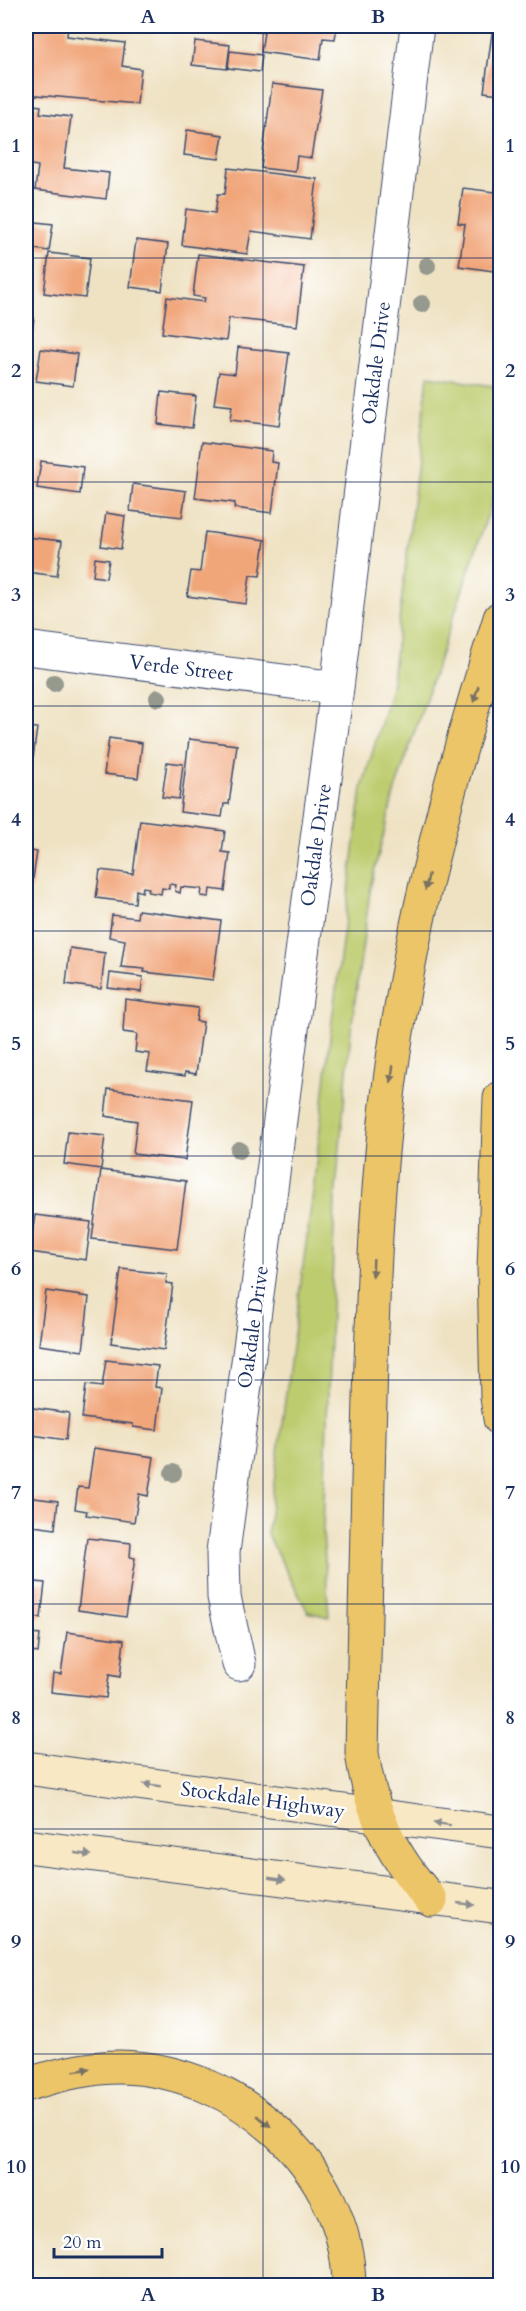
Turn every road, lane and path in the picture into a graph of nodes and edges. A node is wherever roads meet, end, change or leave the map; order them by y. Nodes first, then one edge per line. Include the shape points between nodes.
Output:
1 (417, 26) edge
2 (501, 618) edge
3 (26, 648) edge
4 (337, 688) junction
5 (501, 1098) edge
6 (499, 1408) edge
7 (239, 1664) dead end
8 (26, 1768) edge
9 (376, 1816) junction
10 (501, 1832) edge
11 (26, 1846) edge
12 (431, 1900) junction
13 (501, 1907) edge
14 (26, 2085) edge
15 (349, 2286) edge

1 - 4 street, Oakdale Drive
2 -> 9 highway via 475,697 431,860 397,1034 383,1143 373,1264 362,1753
3 - 4 street, Verde Street
4 - 7 street, Oakdale Drive via 223,1552 224,1598
5 - 6 highway via 494,1269
9 -> 8 main road, Stockdale Highway
10 -> 9 main road, Stockdale Highway
9 - 12 highway via 390,1846
11 -> 12 main road
12 -> 13 main road
14 -> 15 highway via 56,2075 121,2067 187,2079 220,2091 250,2109 293,2148 321,2186 336,2217

